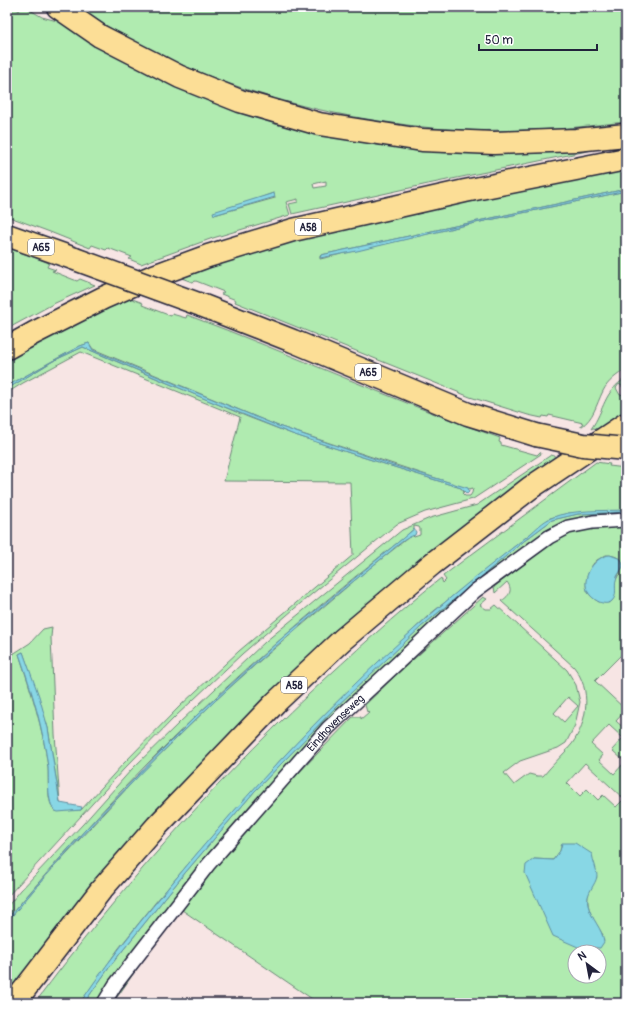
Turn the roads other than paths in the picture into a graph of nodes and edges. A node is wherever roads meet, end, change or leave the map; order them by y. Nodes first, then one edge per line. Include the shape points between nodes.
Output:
1 (58, 7) edge
2 (626, 135) edge
3 (626, 159) edge
4 (7, 235) edge
5 (7, 348) edge
6 (626, 424) edge
7 (626, 450) edge
8 (626, 520) edge
9 (14, 1003) edge
10 (104, 1003) edge

1 - 2 highway via 100,36 180,77 240,101 319,124 422,140 494,143
3 - 5 highway, A58 via 465,191 286,232 151,277
4 - 7 highway, A65, bridge via 293,341 468,414 536,435 583,445
6 - 9 highway, A58 via 530,488 432,564 342,640 275,703 152,832 101,890
8 - 10 street, Eindhovenseweg via 568,527 548,537 475,591 328,728 208,865 115,985

